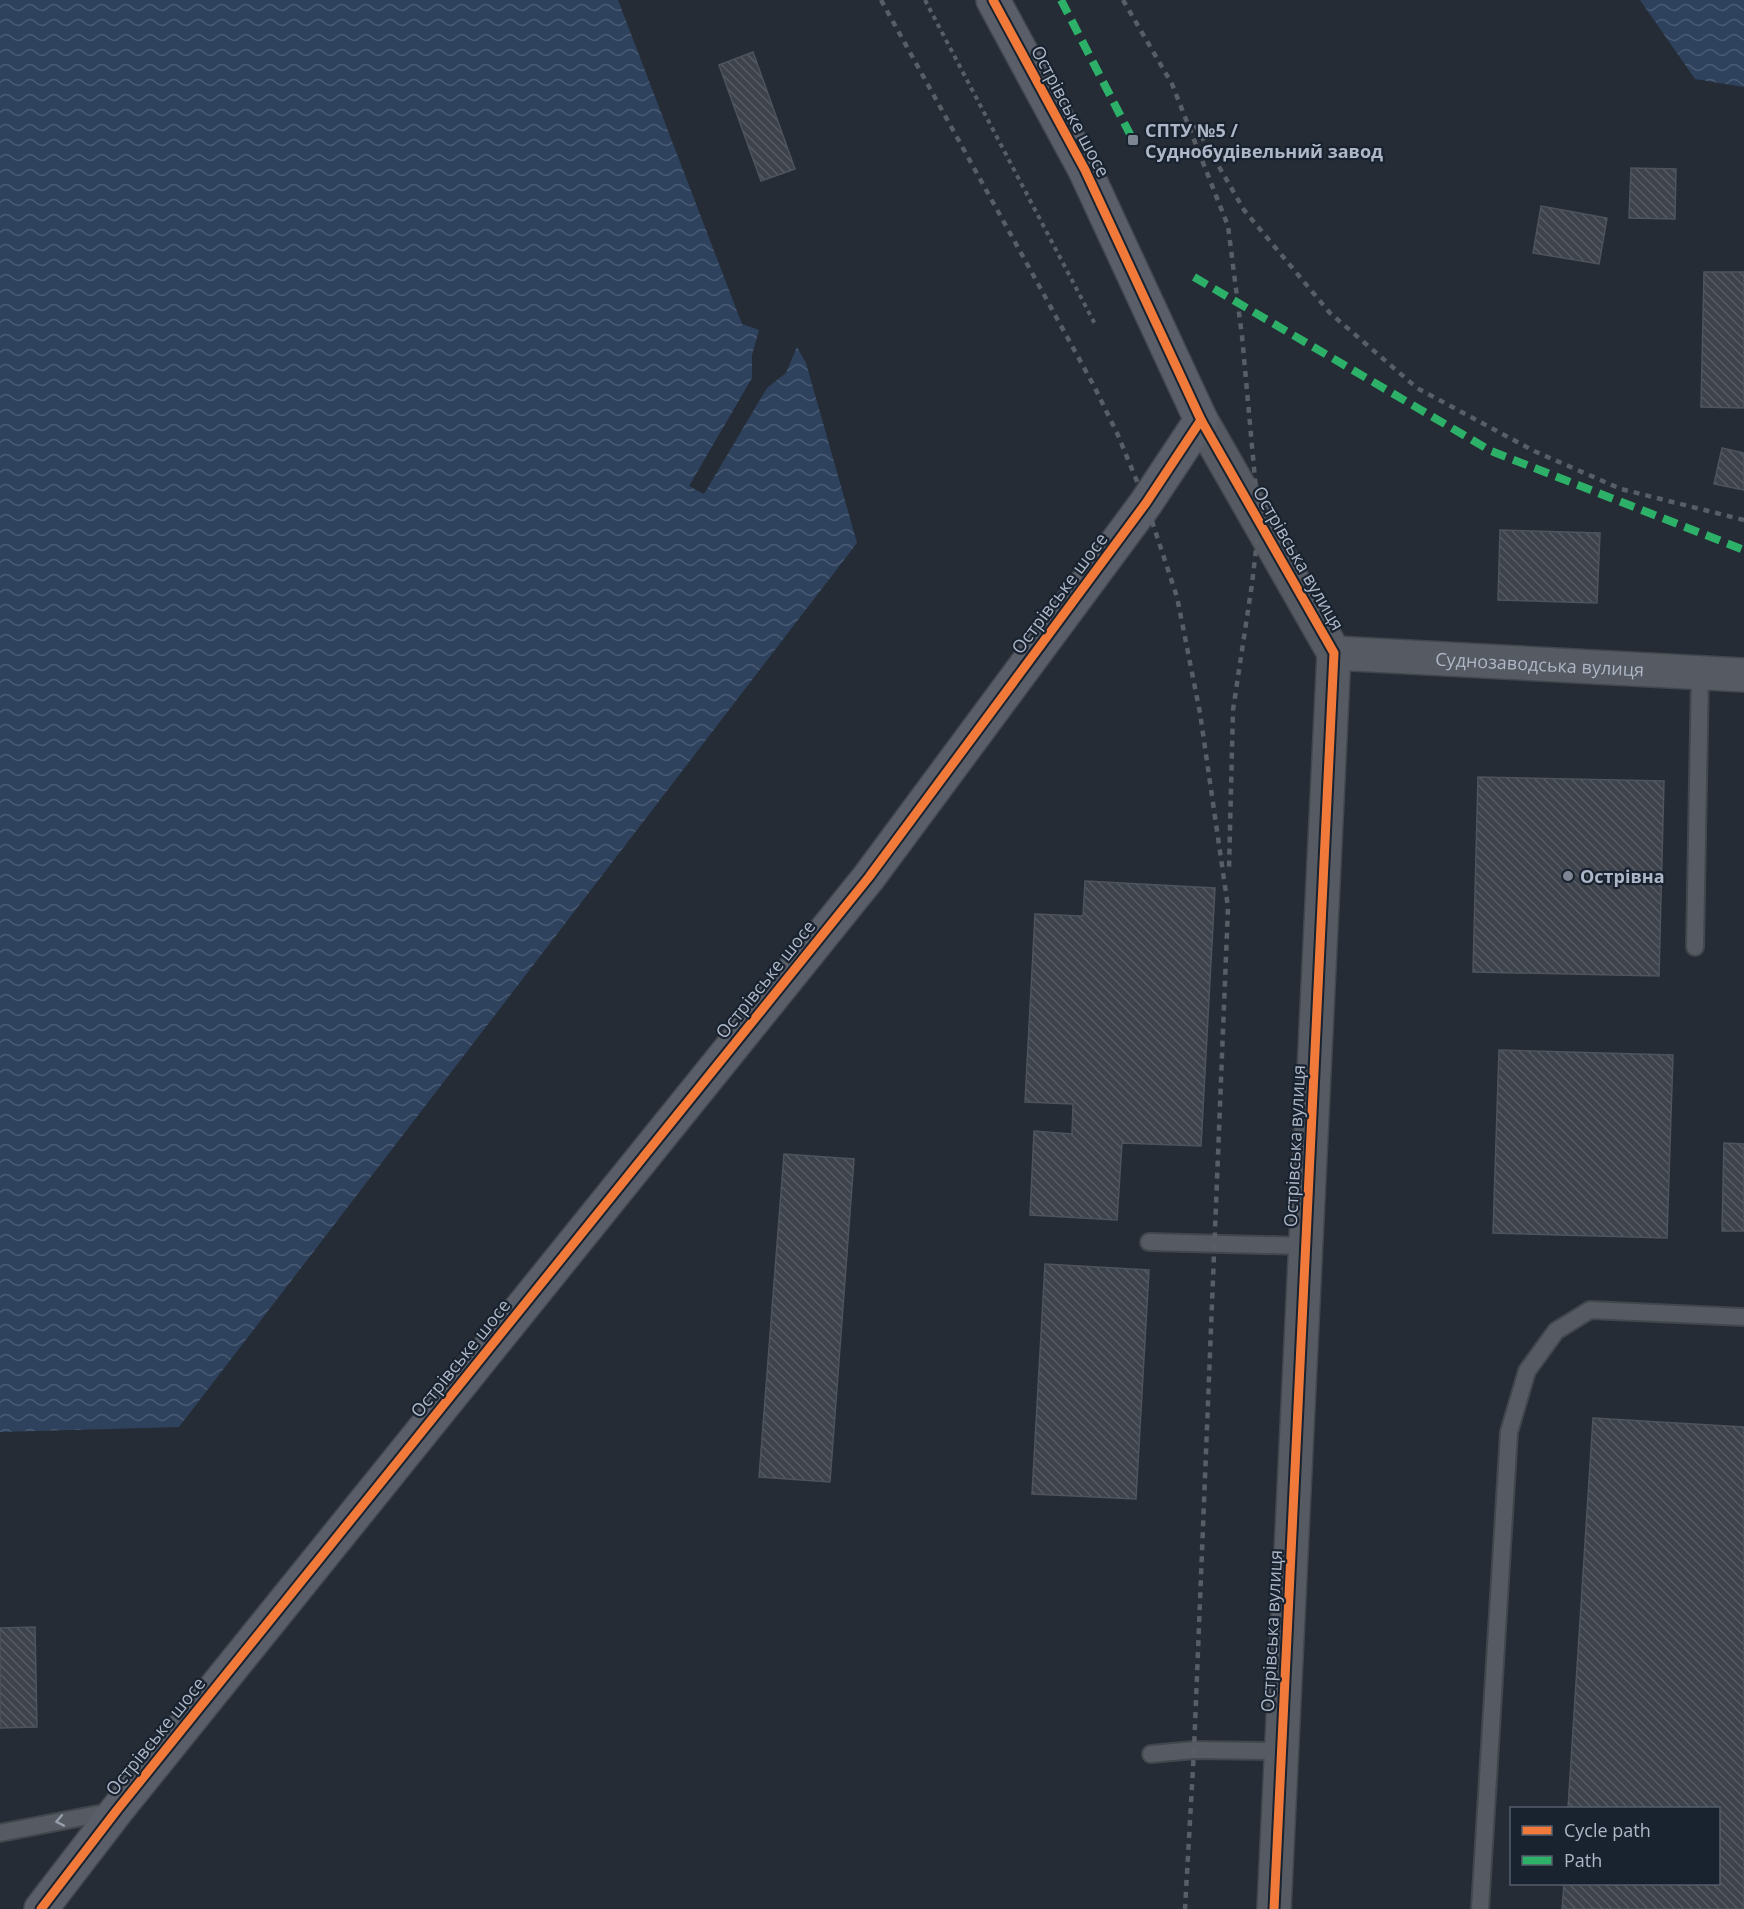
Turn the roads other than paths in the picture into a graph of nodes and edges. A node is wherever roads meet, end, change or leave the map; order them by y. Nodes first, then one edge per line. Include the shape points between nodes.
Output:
1 (993, 0) edge
2 (1201, 420) junction
3 (1334, 652) junction
4 (1700, 673) junction
5 (1744, 675) edge
6 (1695, 947) dead end
7 (1149, 1242) dead end
8 (1306, 1246) junction
9 (1744, 1317) edge
10 (1282, 1751) junction
11 (1151, 1754) dead end
12 (117, 1810) junction
13 (0, 1833) edge
14 (41, 1909) edge
15 (1274, 1909) edge
16 (1480, 1909) edge

1 - 2 street, Острівське шосе via 1085,170
2 - 3 street, Острівська вулиця
2 - 12 street, Острівське шосе via 1146,503 869,877
3 - 4 street, Суднозаводська вулиця
3 - 8 street, Острівська вулиця
4 - 5 street, Суднозаводська вулиця
4 - 6 lane
7 - 8 lane
8 - 10 street, Острівська вулиця
9 - 16 lane via 1590,1310 1556,1331 1527,1371 1509,1432
10 - 11 lane via 1194,1750
10 - 15 street, Острівська вулиця
12 -> 13 lane
12 - 14 street, Острівське шосе

